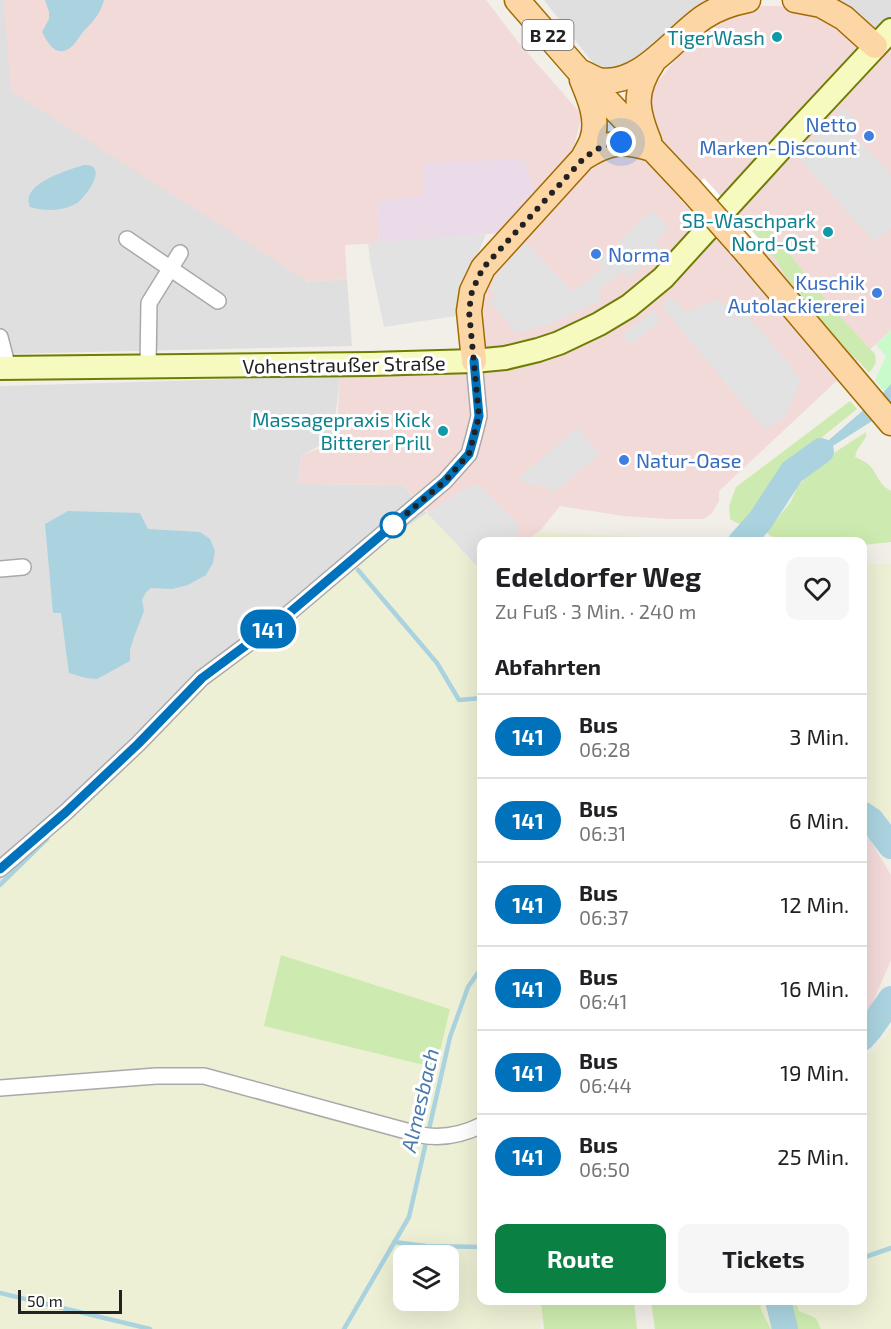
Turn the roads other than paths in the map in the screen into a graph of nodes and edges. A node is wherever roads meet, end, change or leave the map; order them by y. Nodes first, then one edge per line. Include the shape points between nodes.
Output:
1 (518, 0) edge
2 (748, 0) edge
3 (795, 0) edge
4 (883, 38) edge
5 (652, 62) junction
6 (578, 70) junction
7 (652, 149) junction
8 (584, 158) junction
9 (127, 239) dead end
10 (180, 253) dead end
11 (171, 268) junction
12 (218, 301) dead end
13 (0, 337) edge
14 (474, 361) junction
15 (148, 366) junction
16 (4, 368) edge
17 (891, 423) edge
18 (23, 567) dead end
19 (0, 569) edge
20 (0, 869) edge
21 (0, 1088) edge
22 (477, 1128) edge

1 - 6 main road, B 22
2 - 5 main road via 704,16
3 - 4 main road via 820,5
4 - 14 main road, Vohenstraußer Straße via 688,252 629,306 559,343
5 - 6 main road via 611,80 598,80
5 - 7 main road via 638,100 642,125
6 - 7 main road, B 22
6 - 8 main road via 590,99 595,128
7 - 8 main road via 621,142 597,149
7 - 17 main road, B 22, bridge via 747,253
8 - 14 main road via 483,268 472,291 469,311
9 - 11 street
10 - 11 street
11 - 12 street
11 - 15 street via 148,303
13 - 16 street
14 - 15 main road, Vohenstraußer Straße
14 - 20 street via 479,416 469,454 445,481 288,614 202,678 66,812
15 - 16 main road, Vohenstraußer Straße
18 - 19 street
21 - 22 street via 204,1076 421,1135 437,1138

